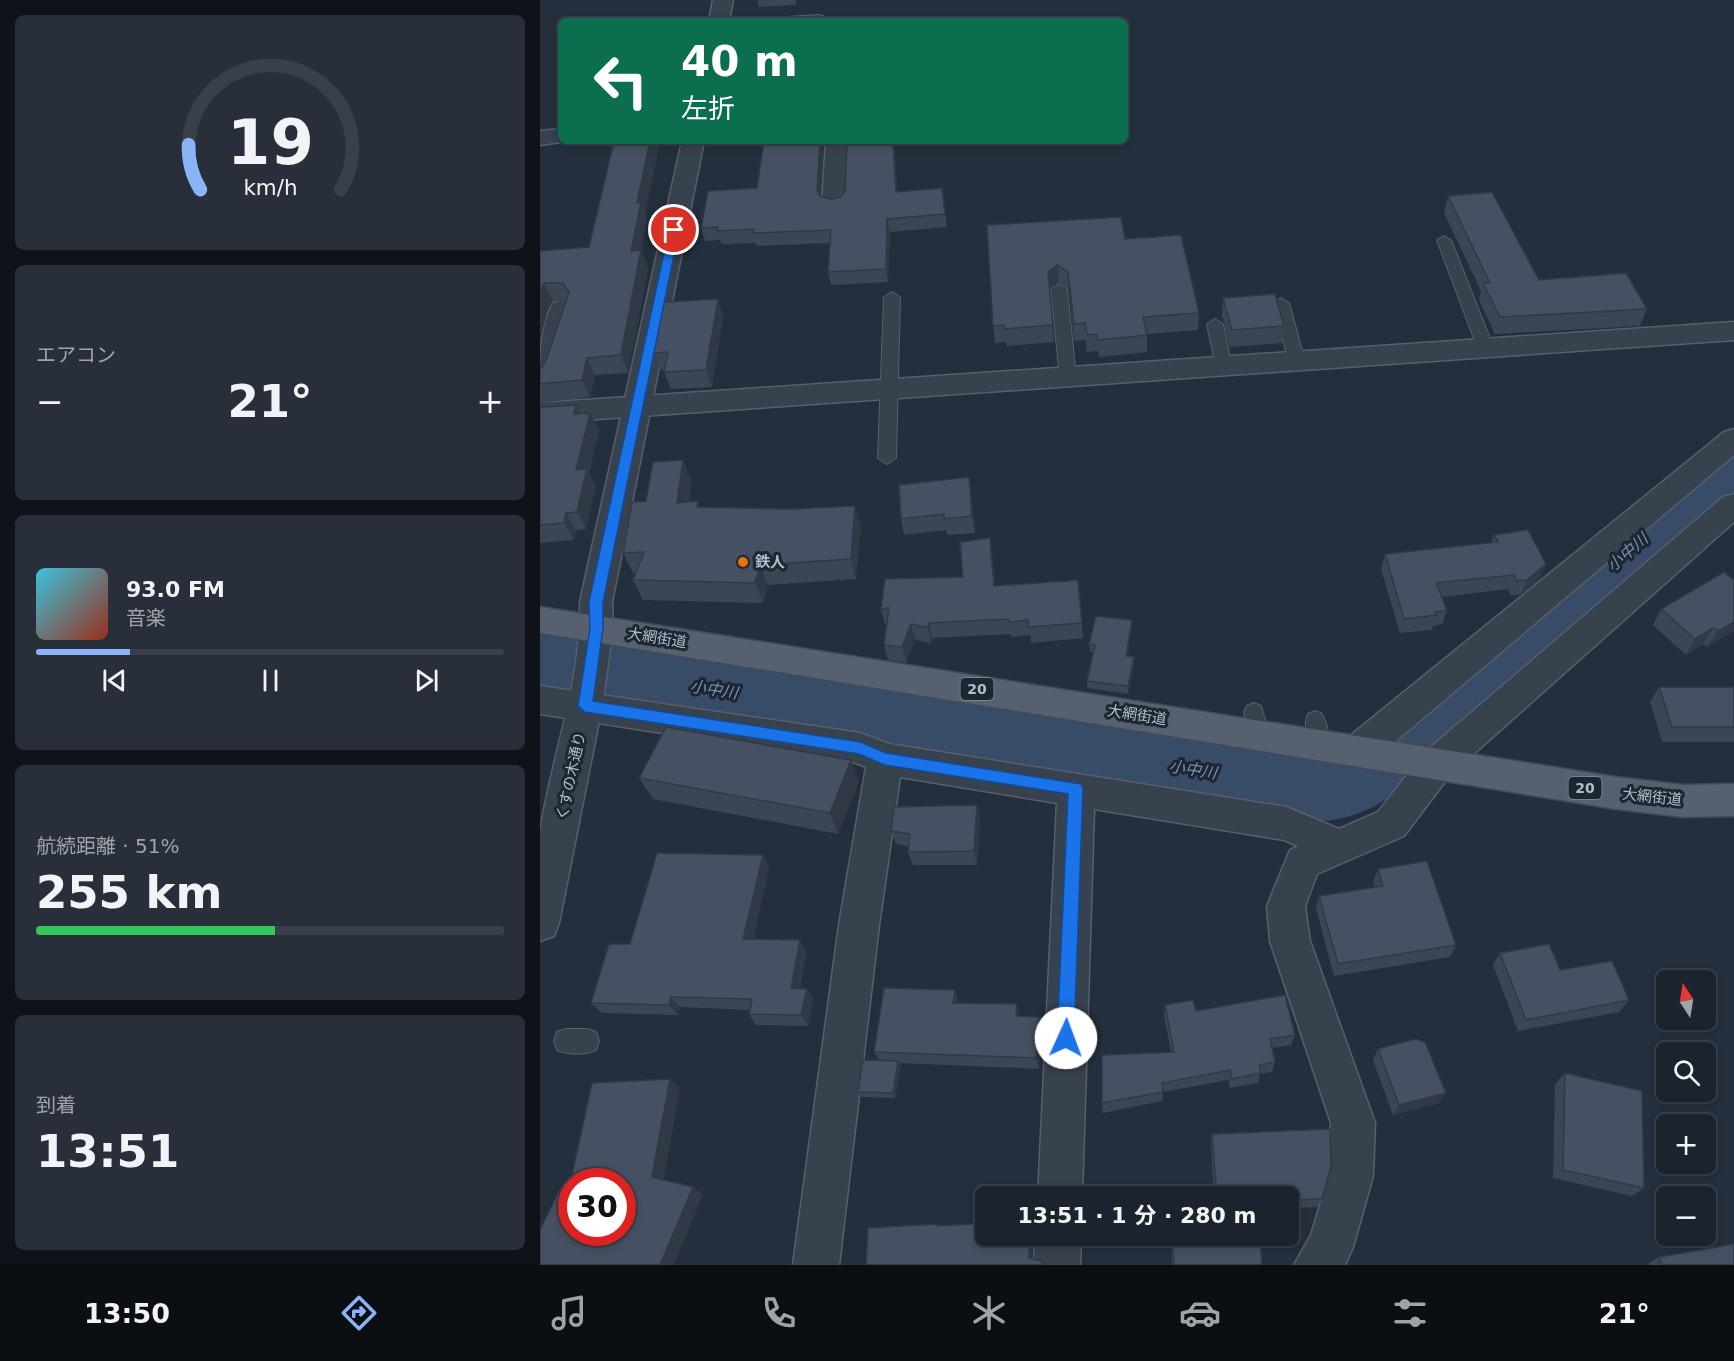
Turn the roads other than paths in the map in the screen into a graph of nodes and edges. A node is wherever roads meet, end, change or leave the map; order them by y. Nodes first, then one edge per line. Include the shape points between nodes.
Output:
1 (723, 0) edge
2 (720, 18) edge
3 (558, 136) edge
4 (540, 138) edge
5 (692, 144) edge
6 (837, 144) edge
7 (834, 203) edge
8 (1444, 240) dead end
9 (1059, 289) dead end
10 (892, 297) dead end
11 (1281, 303) dead end
12 (562, 309) edge
13 (1215, 324) dead end
14 (1734, 332) edge
15 (1486, 349) junction
16 (1297, 362) junction
17 (1224, 367) junction
18 (540, 375) edge
19 (1068, 378) junction
20 (889, 391) junction
21 (636, 408) junction
22 (540, 413) edge
23 (1734, 439) edge
24 (887, 458) dead end
25 (1734, 505) edge
26 (540, 620) edge
27 (597, 628) junction
28 (540, 700) edge
29 (585, 706) junction
30 (1358, 751) junction
31 (885, 759) junction
32 (1437, 764) junction
33 (1076, 789) junction
34 (1734, 800) edge
35 (1337, 845) junction
36 (540, 923) edge
37 (1060, 1186) edge
38 (1058, 1246) edge
39 (816, 1265) edge
40 (1057, 1265) edge
41 (1317, 1265) edge

1 - 2 street
3 - 4 street
5 - 21 street, くすの木通り
6 - 7 street
8 - 15 lane
9 - 19 lane
10 - 20 lane
11 - 16 lane
12 - 18 street
13 - 17 lane
14 - 15 street
15 - 16 street
16 - 17 street
17 - 19 street
19 - 20 street
20 - 21 street
20 - 24 lane
21 - 22 street
21 - 27 street, くすの木通り via 596,602
23 - 30 street
25 - 32 street
26 - 27 main road, 大網街道 / 20
27 - 29 street, くすの木通り
27 - 30 main road, 大網街道 / 20 via 1256,723 1317,733
28 - 29 street
29 - 31 street via 860,748
29 - 36 street, くすの木通り
30 - 32 main road, 大網街道 / 20
31 - 33 street
31 - 39 street via 859,925
32 - 34 main road, 大網街道 / 20 via 1616,793 1683,801
32 - 35 street via 1391,824
33 - 35 street via 1286,824
33 - 37 street
35 - 41 street via 1304,862 1286,906 1290,941 1353,1123 1351,1176 1330,1247
38 - 40 street

